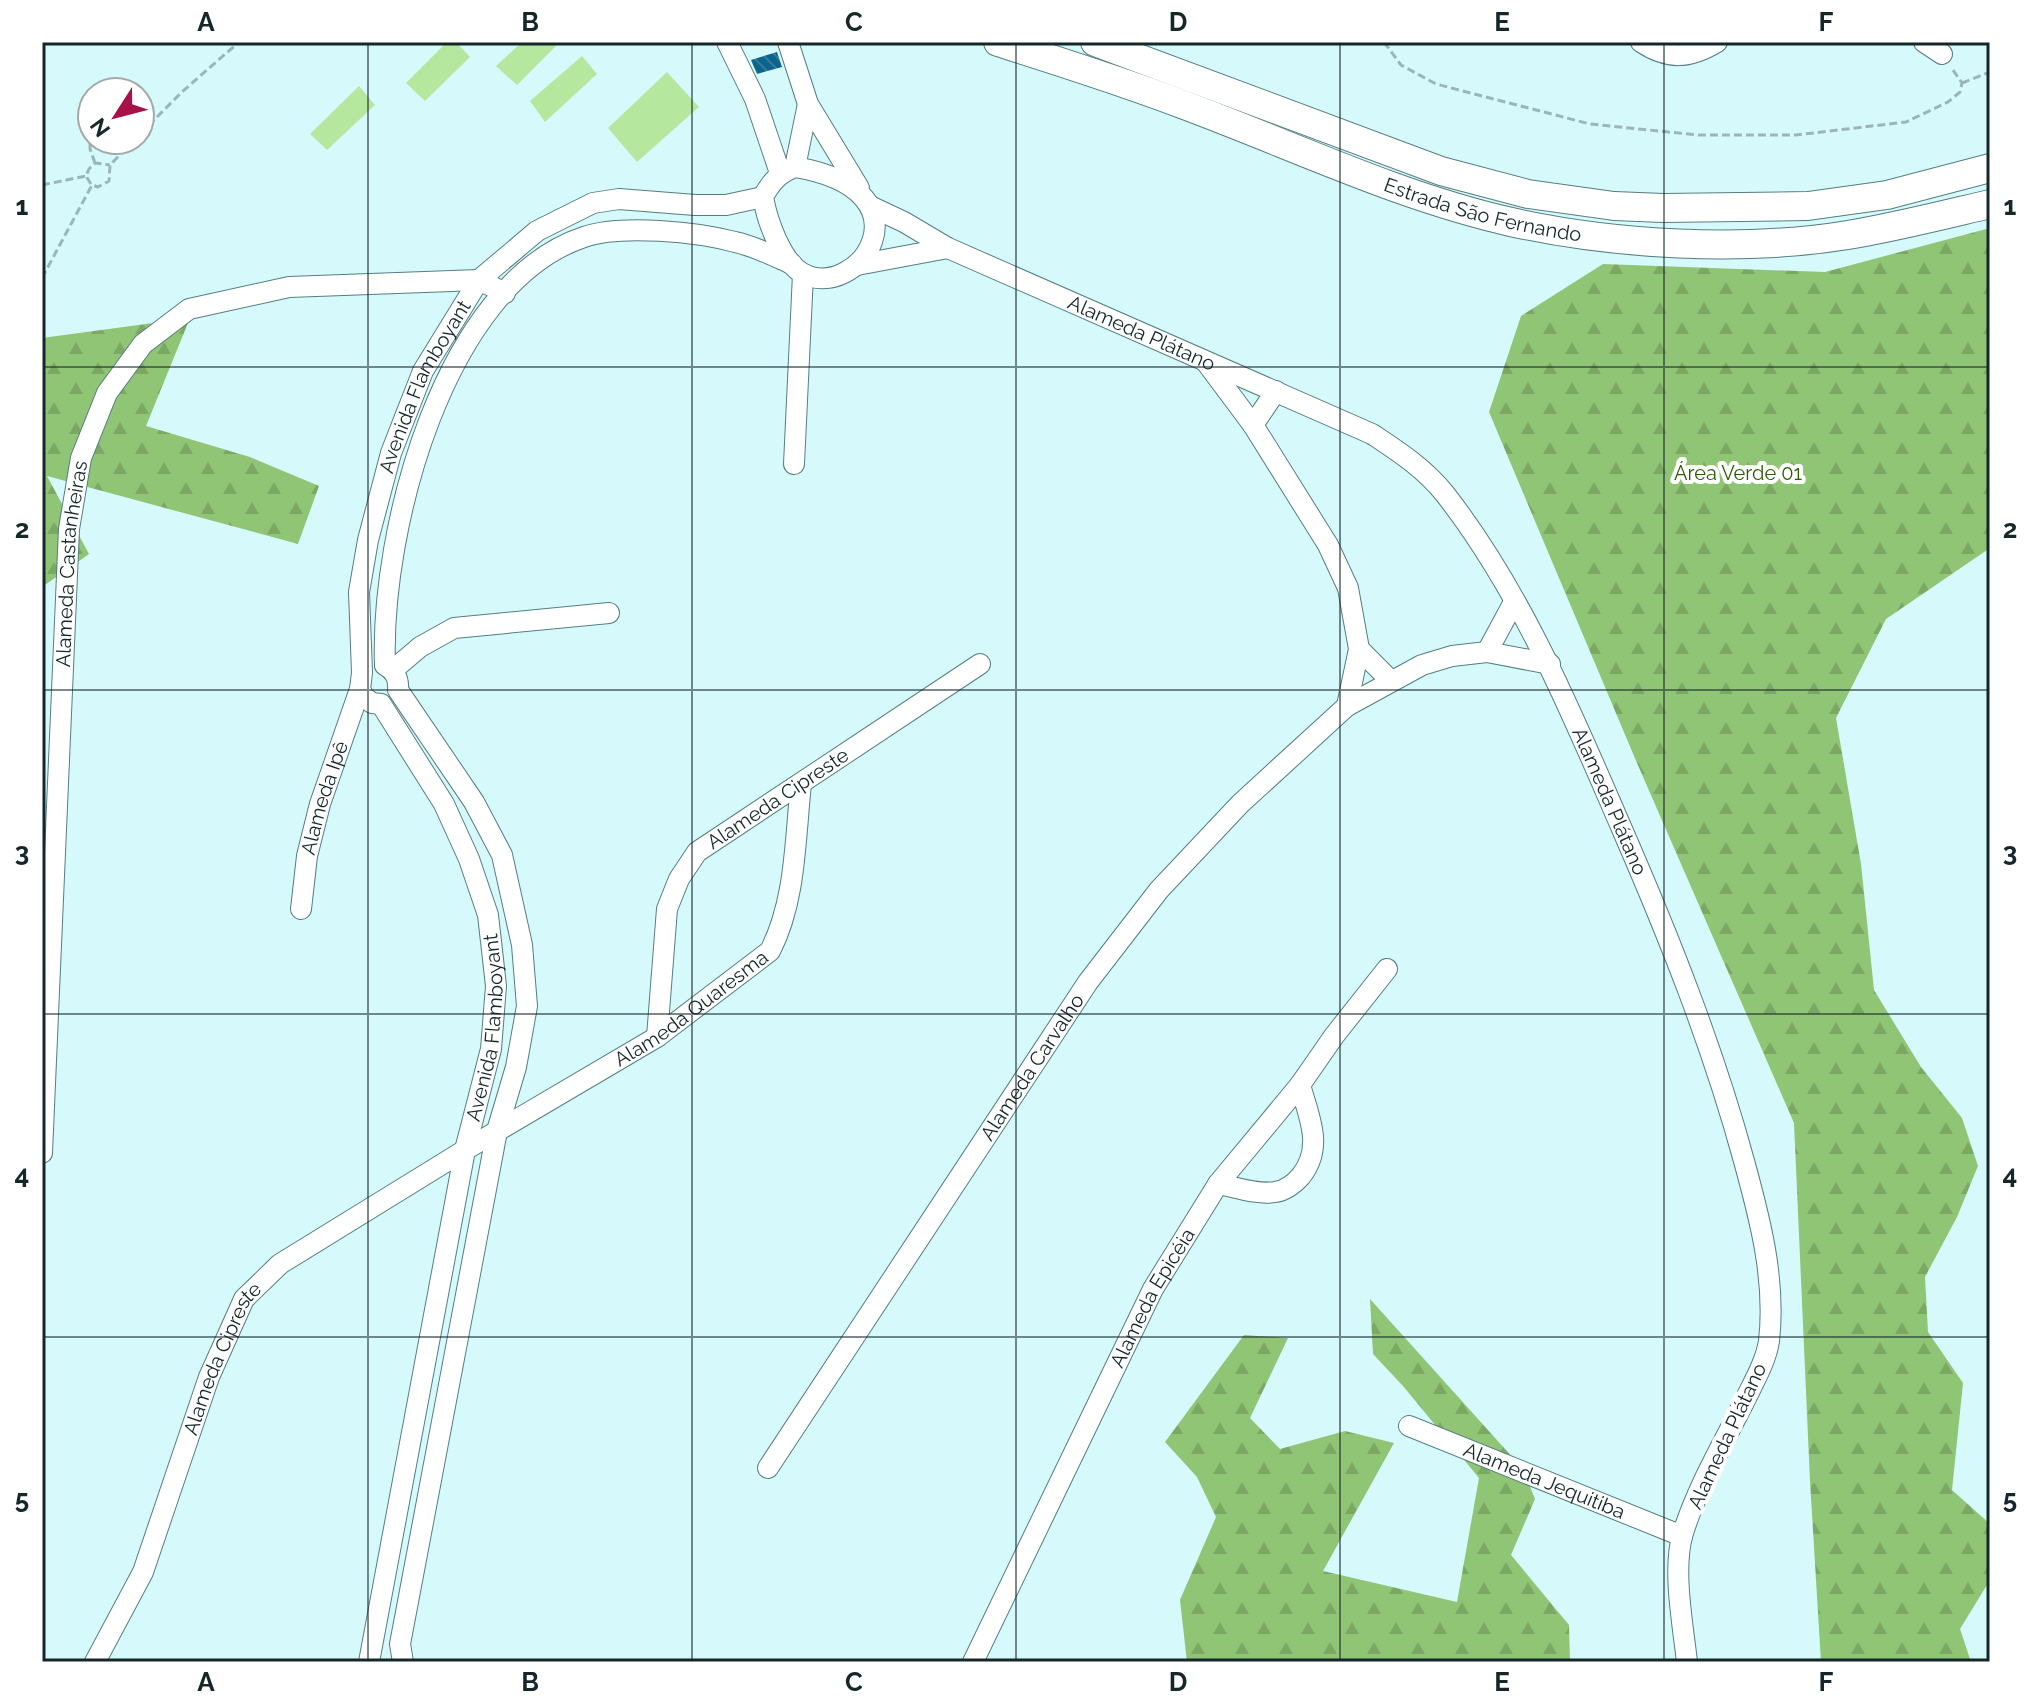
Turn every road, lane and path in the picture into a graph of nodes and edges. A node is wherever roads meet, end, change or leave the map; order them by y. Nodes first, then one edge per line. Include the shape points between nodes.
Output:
1 (239, 42) edge
2 (727, 42) edge
3 (788, 42) edge
4 (998, 42) edge
5 (1095, 42) edge
6 (1384, 42) edge
7 (1641, 42) edge
8 (1717, 42) edge
9 (1933, 48) edge
10 (1990, 72) edge
11 (1962, 83) junction
12 (808, 104) junction
13 (156, 118) edge
14 (92, 156) edge
15 (119, 156) edge
16 (95, 163) junction
17 (110, 165) junction
18 (1990, 168) edge
19 (788, 170) junction
20 (86, 176) junction
21 (42, 185) edge
22 (92, 185) junction
23 (763, 197) junction
24 (868, 202) junction
25 (1990, 204) edge
26 (948, 248) junction
27 (857, 265) junction
28 (798, 269) junction
29 (42, 278) edge
30 (479, 280) junction
31 (505, 293) junction
32 (1204, 360) junction
33 (1276, 391) junction
34 (1253, 425) junction
35 (794, 464) dead end
36 (1514, 602) junction
37 (609, 613) dead end
38 (1359, 649) junction
39 (1487, 652) junction
40 (980, 664) dead end
41 (1550, 664) junction
42 (392, 675) junction
43 (1390, 680) junction
44 (361, 681) junction
45 (381, 704) junction
46 (1347, 706) junction
47 (801, 784) junction
48 (301, 909) dead end
49 (1387, 969) dead end
50 (657, 1037) junction
51 (1300, 1085) junction
52 (497, 1131) junction
53 (465, 1150) junction
54 (42, 1153) edge
55 (1218, 1184) junction
56 (452, 1215) junction
57 (480, 1220) junction
58 (1409, 1426) dead end
59 (768, 1468) dead end
60 (1682, 1536) junction
61 (95, 1662) edge
62 (369, 1662) edge
63 (403, 1662) edge
64 (973, 1662) edge
65 (1687, 1662) edge

1 - 13 path
2 - 19 street
3 - 12 street
4 - 25 main road, Estrada São Fernando via 1186,105 1417,194 1510,222 1584,235 1753,244 1846,235
5 - 18 main road, Estrada São Fernando via 1441,171 1528,194 1614,206 1808,206 1887,195
6 - 11 path via 1401,65 1436,84 1590,124 1698,135 1796,135 1906,122 1948,102
7 - 8 street via 1675,57 1699,53
9 - 11 path
10 - 11 path
12 - 19 street
12 - 24 street
14 - 16 path
15 - 17 path
16 - 17 path
16 - 20 path
17 - 22 path via 109,181
19 - 23 street
19 - 24 street via 824,172 848,183
20 - 21 path
20 - 22 path
22 - 29 path
23 - 28 street via 773,232
23 - 30 street, Avenida Flamboyant via 726,205 619,199 593,203 537,231
24 - 26 street, Alameda Plátano
24 - 27 street via 875,230 870,249
26 - 27 street
26 - 32 street, Alameda Plátano
27 - 28 street via 827,278
28 - 31 street, Avenida Flamboyant via 736,242 641,230 589,235 564,244
28 - 35 street
30 - 31 street
30 - 44 street, Avenida Flamboyant via 423,371 391,453 359,592
30 - 54 street, Alameda Castanheiras via 289,287 189,309 143,344 107,393 81,458 69,529
31 - 42 street, Avenida Flamboyant via 442,386 404,494 387,583
32 - 33 street, Alameda Plátano
32 - 34 street
33 - 34 street
33 - 36 street, Alameda Plátano via 1372,434 1422,468 1474,533
34 - 38 street via 1328,545 1348,588
36 - 39 street
36 - 41 street, Alameda Plátano
37 - 42 street via 454,628 420,647
38 - 43 street
38 - 46 street
39 - 41 street
39 - 43 street, Alameda Carvalho via 1437,661
40 - 47 street, Alameda Cipreste
41 - 60 street, Alameda Plátano via 1663,923 1711,1052 1754,1196 1767,1262 1769,1345
42 - 44 street via 376,664
42 - 45 street via 391,699
42 - 52 street, Avenida Flamboyant via 502,855 522,945 527,1006
43 - 46 street, Alameda Carvalho
44 - 45 street, Avenida Flamboyant via 364,697
44 - 48 street, Alameda Ipê via 320,804
45 - 53 street, Avenida Flamboyant via 444,804 488,915 496,986 491,1049
46 - 59 street, Alameda Carvalho via 1240,804 1169,879 1088,982
47 - 50 street, Alameda Quaresma via 787,906 770,951
47 - 50 street, Alameda Cipreste via 697,852 679,879 667,909
49 - 51 street, Alameda Epicéia
50 - 52 street, Alameda Quaresma
51 - 55 street, Alameda Epicéia
51 - 55 street via 1315,1139 1311,1160 1295,1183 1273,1193
52 - 53 street, Alameda Quaresma
52 - 57 street, Avenida Flamboyant
53 - 56 street, Avenida Flamboyant
53 - 61 street, Alameda Cipreste via 280,1264 244,1299 209,1377 143,1572
55 - 64 street, Alameda Epicéia via 1153,1289
56 - 57 street
56 - 62 street, Avenida Flamboyant
57 - 63 street, Avenida Flamboyant via 400,1644
58 - 60 street, Alameda Jequitiba
60 - 65 street, Alameda Plátano

